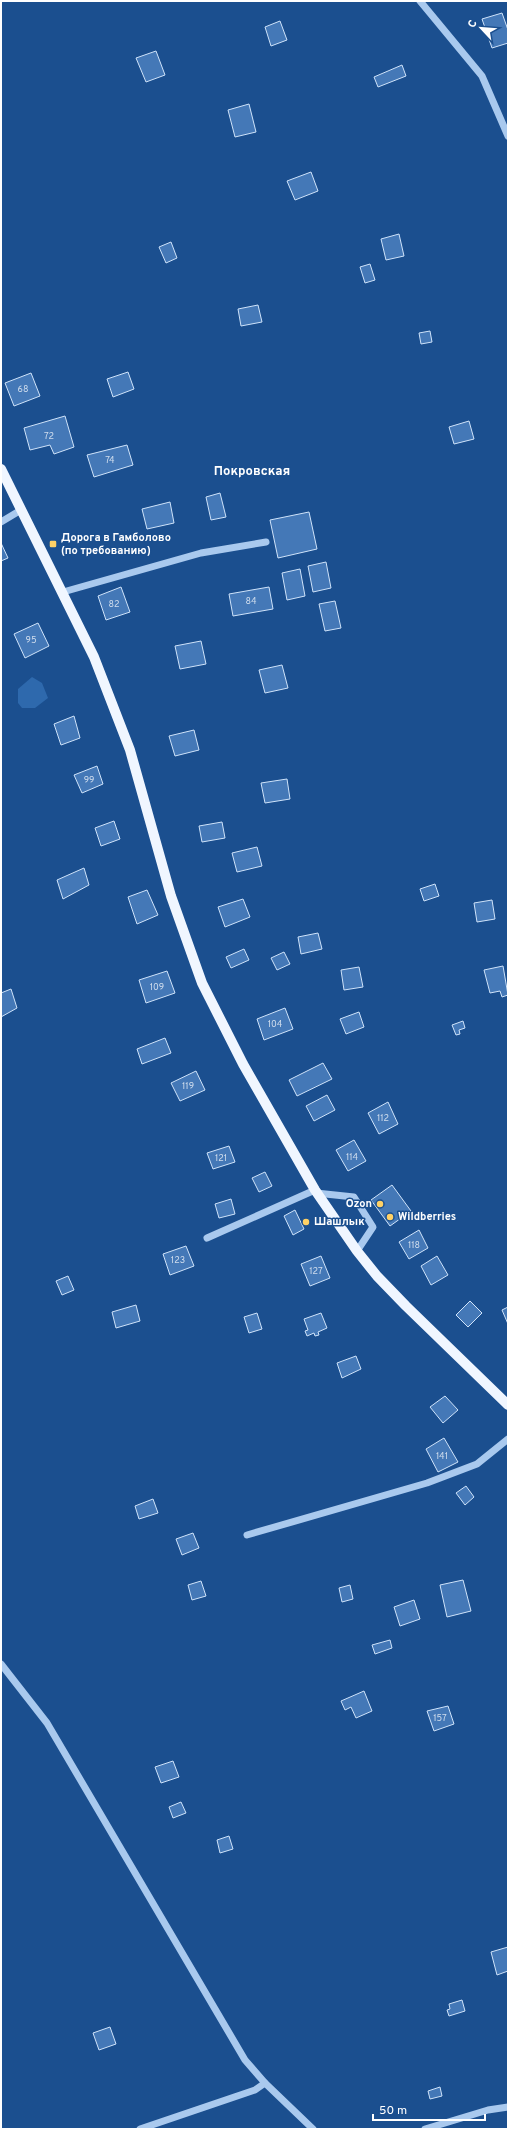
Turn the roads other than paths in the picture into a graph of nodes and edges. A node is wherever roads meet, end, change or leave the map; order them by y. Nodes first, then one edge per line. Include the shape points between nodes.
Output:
1 (420, 1) edge
2 (508, 136) edge
3 (1, 469) edge
4 (20, 510) junction
5 (1, 522) edge
6 (266, 542) dead end
7 (63, 592) junction
8 (316, 1192) junction
9 (207, 1238) dead end
10 (357, 1251) junction
11 (508, 1405) edge
12 (508, 1439) edge
13 (247, 1535) dead end
14 (1, 1664) edge
15 (265, 2083) junction
16 (508, 2107) edge
17 (140, 2129) edge
18 (313, 2129) edge
19 (425, 2129) edge

1 - 2 street via 482,76
3 - 4 main road
4 - 5 street
4 - 7 main road
6 - 7 street via 201,554
7 - 8 main road via 94,657 130,750 171,896 202,983 243,1064
8 - 9 street
8 - 10 main road
8 - 10 street via 354,1197 373,1227
10 - 11 main road via 406,1306
12 - 13 street via 477,1464 427,1483
14 - 15 street via 47,1723 245,2060
15 - 17 street via 255,2090
15 - 18 street
16 - 19 street via 488,2110

